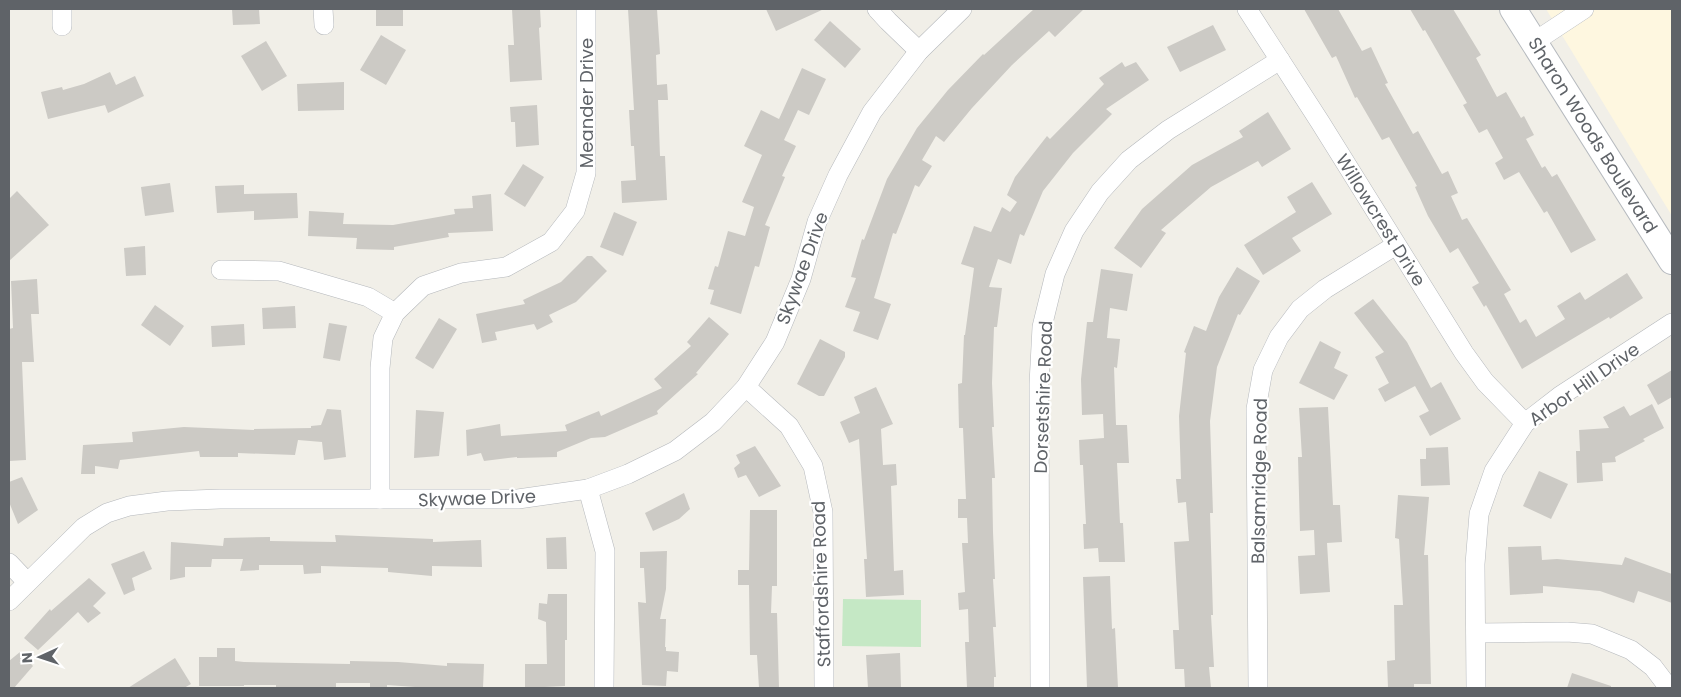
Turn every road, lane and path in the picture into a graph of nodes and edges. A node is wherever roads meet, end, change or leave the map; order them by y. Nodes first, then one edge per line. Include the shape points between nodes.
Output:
1 (586, 9) edge
2 (878, 9) edge
3 (962, 9) edge
4 (1247, 9) edge
5 (1513, 9) edge
6 (1584, 9) edge
7 (1534, 42) junction
8 (919, 51) junction
9 (1280, 60) junction
10 (1396, 245) junction
11 (1672, 261) edge
12 (221, 270) dead end
13 (395, 313) junction
14 (1672, 323) edge
15 (746, 387) junction
16 (1526, 423) junction
17 (588, 489) junction
18 (380, 499) junction
19 (9, 563) edge
20 (27, 582) junction
21 (9, 601) edge
22 (1476, 633) junction
23 (604, 688) edge
24 (824, 688) edge
25 (1040, 688) edge
26 (1258, 688) edge
27 (1476, 688) edge
28 (1670, 688) edge

1 - 13 street, Meander Drive via 586,172 576,211 551,242 506,268 461,273 424,286
2 - 8 street
3 - 8 street, Skywae Drive
4 - 9 street, Willowcrest Drive
5 - 7 street, Sharon Woods Boulevard
6 - 7 street
7 - 11 street, Sharon Woods Boulevard
8 - 15 street, Skywae Drive via 872,112 838,175 817,222 801,279 775,342
9 - 10 street, Willowcrest Drive
9 - 25 street, Dorsetshire Road via 1168,130 1129,160 1100,192 1074,231 1055,274 1042,327
10 - 16 street, Willowcrest Drive via 1485,382
10 - 26 street, Balsamridge Road via 1325,289 1300,309 1279,337 1263,370 1256,409
12 - 13 street via 279,270 368,297
13 - 18 street, Meander Drive via 383,338 380,368
14 - 16 street, Arbor Hill Drive via 1560,396
15 - 17 street, Skywae Drive via 713,422 675,451
15 - 24 street, Staffordshire Road via 789,426 813,466 823,512
16 - 22 street, Arbor Hill Drive via 1494,471 1479,514 1475,564
17 - 18 street, Skywae Drive via 518,500
17 - 23 street via 605,550
18 - 20 street, Skywae Drive via 220,499 129,506 107,513 84,527
19 - 20 street
20 - 21 street, Skywae Drive
22 - 27 street, Arbor Hill Drive
22 - 28 street via 1592,634 1631,650 1654,667

